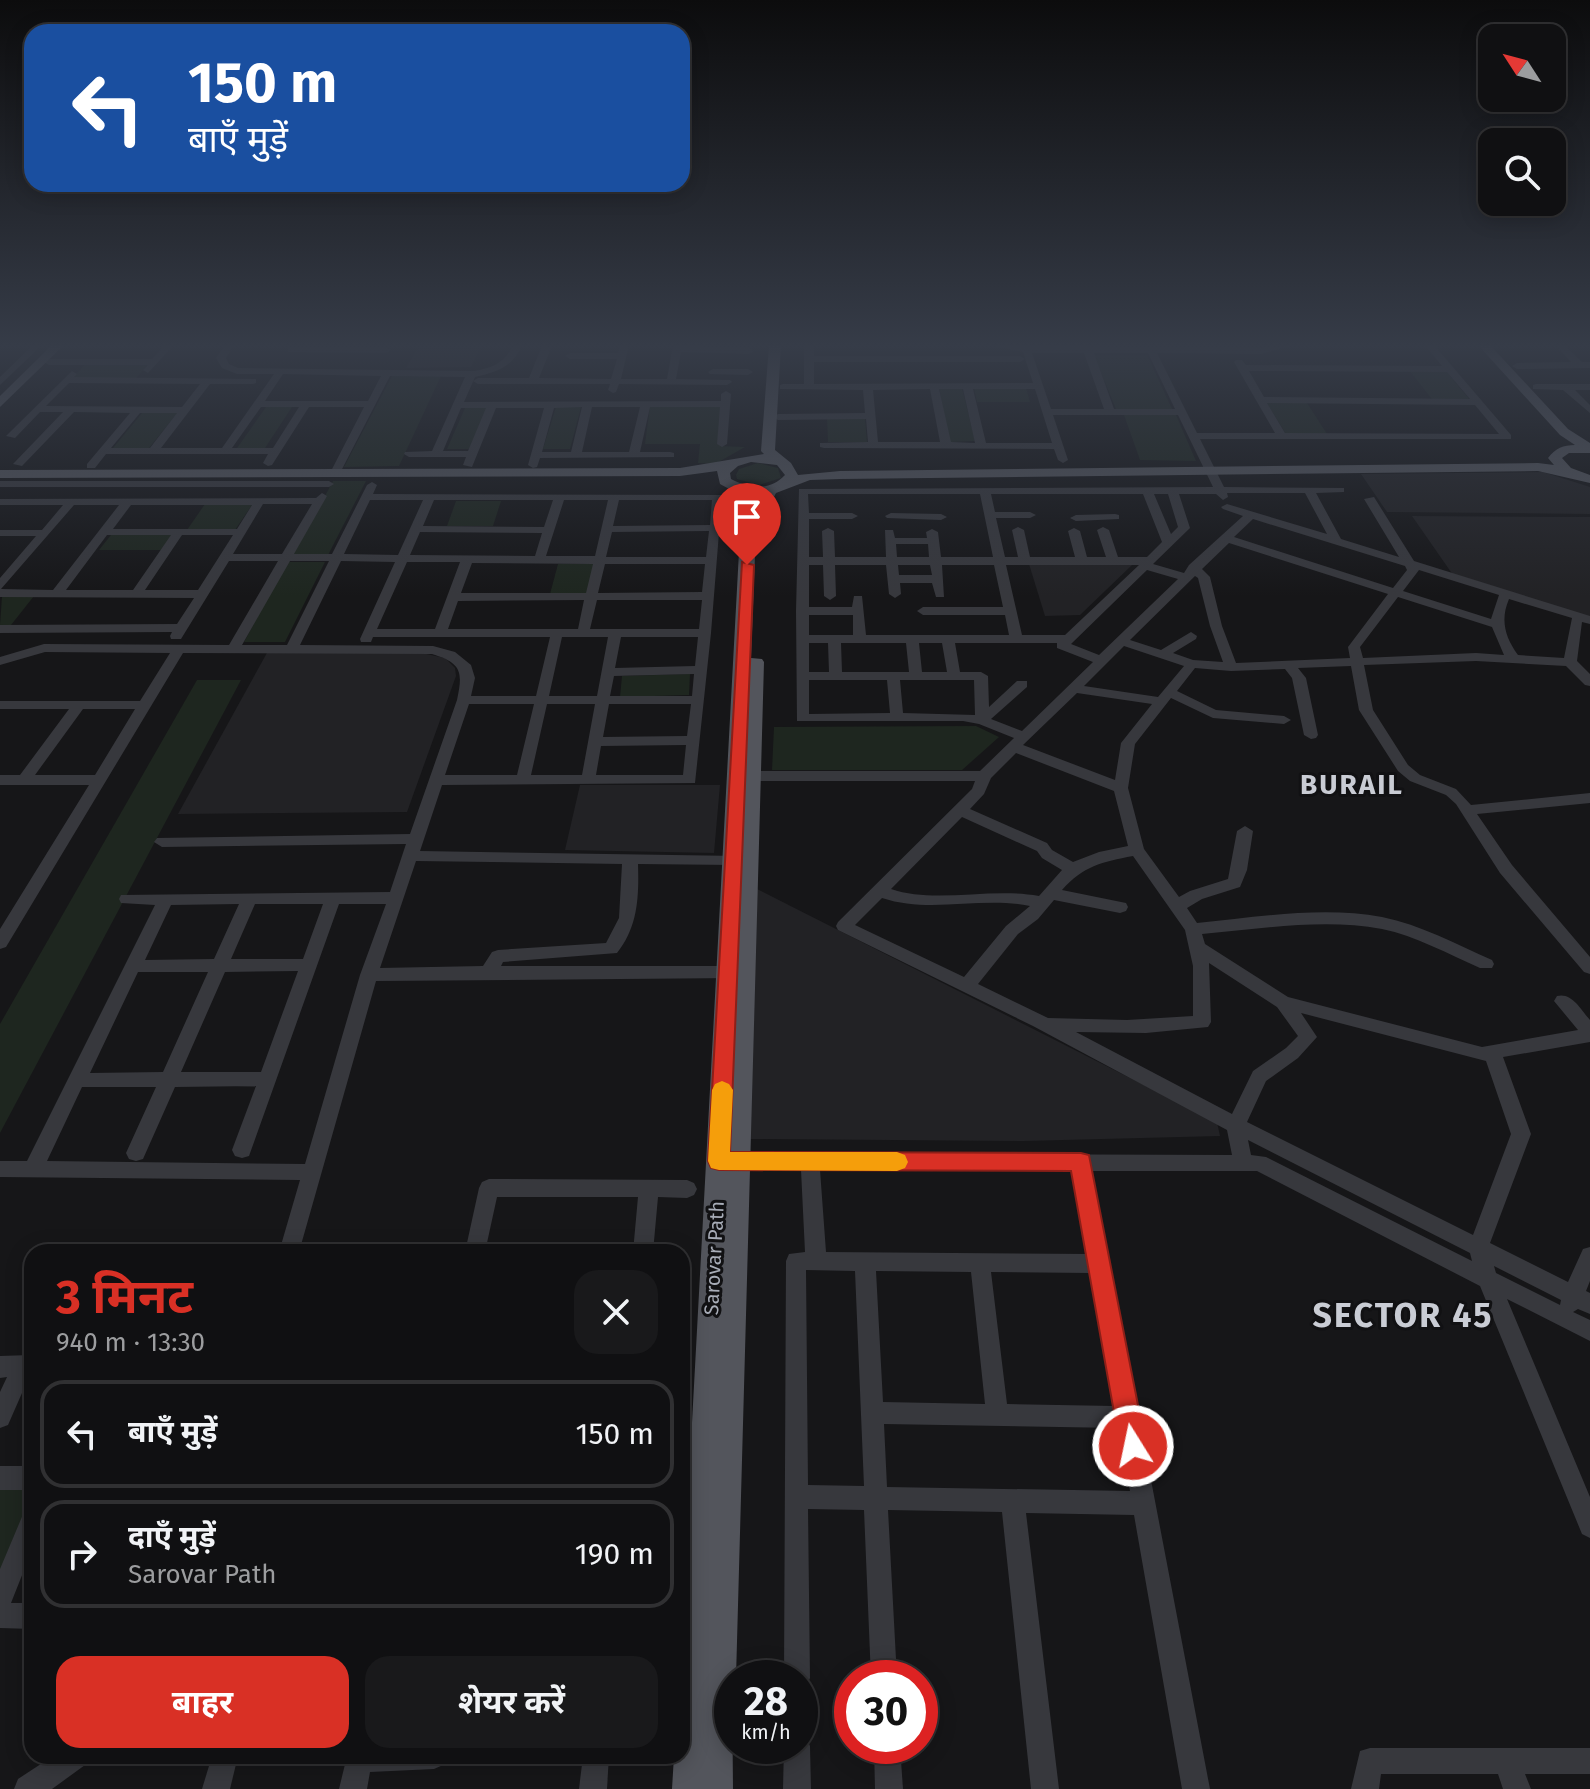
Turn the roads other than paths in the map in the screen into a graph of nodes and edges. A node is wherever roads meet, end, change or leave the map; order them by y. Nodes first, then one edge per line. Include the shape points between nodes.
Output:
1 (53, 428) edge
2 (122, 428) edge
3 (171, 428) edge
4 (241, 428) edge
5 (290, 428) edge
6 (358, 428) edge
7 (447, 428) edge
8 (482, 428) edge
9 (544, 428) edge
10 (582, 428) edge
11 (640, 428) edge
12 (723, 428) edge
13 (761, 428) edge
14 (769, 428) edge
15 (822, 428) edge
16 (872, 428) edge
17 (943, 428) edge
18 (977, 428) edge
19 (1052, 428) edge
20 (1190, 428) edge
21 (1277, 428) edge
22 (1500, 428) edge
23 (1553, 428) edge
24 (1561, 428) edge
25 (6, 436) edge
26 (1194, 436) junction
27 (45, 437) junction
28 (1282, 437) junction
29 (722, 444) dead end
30 (873, 445) junction
31 (946, 445) junction
32 (981, 445) junction
33 (1058, 446) junction
34 (1590, 449) edge
35 (103, 451) junction
36 (153, 451) junction
37 (225, 451) junction
38 (275, 451) junction
39 (409, 454) dead end
40 (436, 454) junction
41 (576, 454) junction
42 (634, 454) junction
43 (1558, 454) junction
44 (670, 455) dead end
45 (748, 458) junction
46 (1063, 460) dead end
47 (268, 463) dead end
48 (783, 463) junction
49 (18, 464) dead end
50 (91, 466) dead end
51 (728, 466) junction
52 (1210, 468) junction
53 (1566, 471) junction
54 (332, 478) junction
55 (0, 479) edge
56 (1590, 479) edge
57 (725, 481) junction
58 (789, 481) junction
59 (372, 485) dead end
60 (743, 489) junction
61 (771, 489) junction
62 (1253, 490) junction
63 (1309, 490) junction
64 (1340, 490) dead end
65 (849, 491) junction
66 (890, 491) junction
67 (937, 491) junction
68 (985, 491) junction
69 (1024, 491) junction
70 (1068, 491) junction
71 (1107, 491) junction
72 (1147, 491) junction
73 (1173, 491) junction
74 (1220, 491) junction
75 (366, 497) junction
76 (430, 498) junction
77 (559, 498) junction
78 (614, 498) junction
79 (1370, 499) dead end
80 (72, 501) junction
81 (128, 501) junction
82 (260, 501) junction
83 (319, 501) junction
84 (0, 502) edge
85 (990, 515) junction
86 (803, 516) junction
87 (1269, 520) junction
88 (1239, 524) junction
89 (715, 528) junction
90 (416, 529) junction
91 (607, 529) junction
92 (890, 529) junction
93 (937, 529) junction
94 (549, 530) junction
95 (1076, 530) junction
96 (104, 532) junction
97 (179, 532) junction
98 (240, 532) junction
99 (0, 533) edge
100 (45, 533) junction
101 (995, 539) junction
102 (803, 540) junction
103 (1337, 542) junction
104 (1169, 544) junction
105 (225, 557) junction
106 (286, 558) junction
107 (335, 560) junction
108 (402, 560) junction
109 (467, 560) junction
110 (539, 561) junction
111 (600, 561) junction
112 (712, 561) junction
113 (803, 561) junction
114 (829, 561) junction
115 (892, 561) junction
116 (936, 561) junction
117 (1000, 561) junction
118 (1025, 561) junction
119 (1082, 561) junction
120 (1113, 561) junction
121 (1147, 563) junction
122 (1413, 567) junction
123 (1189, 573) junction
124 (893, 579) junction
125 (938, 579) junction
126 (802, 580) junction
127 (829, 580) junction
128 (0, 586) edge
129 (0, 593) edge
130 (57, 593) junction
131 (136, 594) junction
132 (202, 594) junction
133 (895, 594) dead end
134 (940, 594) dead end
135 (1397, 594) junction
136 (708, 596) junction
137 (830, 596) dead end
138 (453, 597) junction
139 (591, 597) junction
140 (1503, 598) junction
141 (802, 611) junction
142 (1010, 611) junction
143 (1585, 622) edge
144 (1497, 625) junction
145 (181, 628) junction
146 (0, 629) edge
147 (369, 633) junction
148 (440, 633) junction
149 (557, 633) junction
150 (583, 633) junction
151 (615, 633) junction
152 (705, 633) junction
153 (1191, 636) dead end
154 (802, 639) junction
155 (834, 639) junction
156 (860, 639) junction
157 (919, 639) junction
158 (948, 639) junction
159 (1016, 639) junction
160 (1067, 639) junction
161 (1122, 641) junction
162 (174, 647) junction
163 (234, 647) junction
164 (293, 647) junction
165 (362, 648) junction
166 (1163, 654) junction
167 (1513, 658) junction
168 (0, 661) edge
169 (1102, 661) junction
170 (1357, 662) junction
171 (1570, 662) junction
172 (1192, 664) junction
173 (1288, 664) junction
174 (1231, 667) junction
175 (701, 670) junction
176 (608, 672) junction
177 (802, 676) junction
178 (836, 676) junction
179 (893, 676) junction
180 (916, 676) junction
181 (954, 676) junction
182 (1590, 682) edge
183 (1022, 684) dead end
184 (1073, 688) junction
185 (1166, 697) junction
186 (464, 700) junction
187 (698, 700) junction
188 (541, 701) junction
189 (602, 701) junction
190 (0, 705) edge
191 (144, 705) junction
192 (78, 706) junction
193 (897, 717) junction
194 (982, 720) junction
195 (1284, 720) dead end
196 (1311, 735) dead end
197 (694, 740) junction
198 (1017, 741) junction
199 (595, 742) junction
200 (744, 776) junction
201 (984, 776) junction
202 (0, 780) edge
203 (24, 780) junction
204 (98, 780) junction
205 (435, 780) junction
206 (523, 780) junction
207 (588, 780) junction
208 (1121, 788) junction
209 (1590, 798) edge
210 (959, 810) junction
211 (1465, 810) junction
212 (1245, 831) dead end
213 (162, 842) dead end
214 (415, 848) junction
215 (1137, 850) junction
216 (630, 858) junction
217 (733, 860) junction
218 (1072, 869) junction
219 (879, 891) junction
220 (333, 898) junction
221 (397, 898) junction
222 (1047, 898) junction
223 (127, 899) dead end
224 (166, 899) junction
225 (249, 899) junction
226 (1177, 906) junction
227 (1120, 907) dead end
228 (1193, 929) junction
229 (2, 935) edge
230 (1197, 947) junction
231 (1486, 964) dead end
232 (309, 965) junction
233 (133, 966) junction
234 (219, 966) junction
235 (1590, 968) edge
236 (488, 972) junction
237 (736, 972) junction
238 (369, 975) junction
239 (967, 986) junction
240 (1563, 1001) dead end
241 (1283, 1002) junction
242 (1039, 1021) junction
243 (1590, 1034) edge
244 (1492, 1053) junction
245 (267, 1079) junction
246 (76, 1080) junction
247 (168, 1080) junction
248 (1236, 1125) junction
249 (242, 1150) dead end
250 (136, 1153) dead end
251 (728, 1161) junction
252 (810, 1161) junction
253 (1081, 1162) junction
254 (1243, 1163) junction
255 (0, 1169) edge
256 (33, 1169) junction
257 (312, 1172) junction
258 (649, 1188) junction
259 (687, 1189) dead end
260 (291, 1244) edge
261 (477, 1244) edge
262 (644, 1244) edge
263 (1478, 1247) junction
264 (1590, 1256) edge
265 (865, 1262) junction
266 (816, 1263) junction
267 (980, 1263) junction
268 (1099, 1264) junction
269 (1488, 1280) junction
270 (1582, 1300) edge
271 (1565, 1318) junction
272 (1590, 1331) edge
273 (24, 1366) edge
274 (0, 1367) edge
275 (24, 1373) edge
276 (872, 1413) junction
277 (997, 1415) junction
278 (0, 1417) edge
279 (1128, 1417) junction
280 (0, 1478) edge
281 (24, 1478) edge
282 (797, 1497) junction
283 (876, 1498) junction
284 (1013, 1501) junction
285 (1143, 1503) junction
286 (1590, 1526) edge
287 (24, 1540) edge
288 (0, 1599) edge
289 (0, 1615) edge
290 (24, 1616) edge
291 (797, 1660) edge
292 (883, 1660) edge
293 (1590, 1761) edge
294 (64, 1764) edge
295 (223, 1764) edge
296 (358, 1764) edge
297 (595, 1764) edge
298 (797, 1764) edge
299 (888, 1764) edge
300 (1512, 1776) edge
301 (28, 1789) edge
302 (216, 1789) edge
303 (353, 1789) edge
304 (593, 1789) edge
305 (689, 1789) edge
306 (716, 1789) edge
307 (797, 1789) edge
308 (889, 1789) edge
309 (1045, 1789) edge
310 (1196, 1789) edge
311 (1365, 1789) edge

1 - 27 street
2 - 35 street
3 - 36 street
4 - 37 street
5 - 38 street
6 - 54 street
7 - 40 street
8 - 40 street via 470,459
9 - 41 street via 535,460
10 - 41 street
11 - 42 street
12 - 29 street
13 - 45 main road via 758,449
14 - 48 main road via 768,451
15 - 30 street via 824,450
16 - 30 street
17 - 31 street
18 - 32 street
19 - 33 street
20 - 26 street
21 - 28 street
22 - 28 street via 1507,437
23 - 43 main road via 1564,445
24 - 34 main road
25 - 27 street
26 - 28 street
26 - 52 street
27 - 49 street
30 - 31 street
31 - 32 street
32 - 33 street
33 - 46 street
34 - 43 main road
35 - 36 street
35 - 50 street
36 - 37 street
37 - 38 street
38 - 47 street
39 - 40 street
41 - 42 street
42 - 44 street
43 - 52 main road via 1528,463
43 - 53 main road
45 - 48 main road
45 - 51 main road
48 - 52 main road via 812,470
48 - 58 main road via 792,476
51 - 54 main road via 680,472
51 - 57 main road
52 - 53 main road
52 - 58 main road via 840,475
52 - 74 street
53 - 56 main road
54 - 55 main road
54 - 57 main road
54 - 83 street
57 - 60 main road
58 - 61 main road
59 - 75 street
60 - 61 main road
60 - 200 main road, Sarovar Path via 750,505
61 - 200 main road, Sarovar Path via 762,505
62 - 63 street
62 - 74 street
62 - 87 street
63 - 64 street
63 - 103 street
65 - 66 street
65 - 86 street via 803,491
65 - 86 street via 852,520
66 - 67 street
66 - 92 street
67 - 68 street
67 - 93 street
68 - 69 street
68 - 85 street
69 - 70 street
69 - 85 street via 1031,520
70 - 71 street
70 - 95 street
71 - 72 street
71 - 95 street via 1116,522
72 - 73 street
72 - 104 street
73 - 74 street
73 - 104 street via 1184,528
74 - 88 street
75 - 76 street
75 - 107 street
76 - 77 street
76 - 90 street
77 - 78 street
77 - 94 street
78 - 89 street via 718,497
78 - 91 street
79 - 122 street
80 - 81 street
80 - 84 street
80 - 100 street
81 - 82 street
81 - 96 street
82 - 83 street
82 - 98 street
83 - 106 street
85 - 101 street
86 - 102 street
87 - 88 street
87 - 103 street
88 - 122 street
88 - 123 street
88 - 135 street
89 - 91 street
89 - 112 street
90 - 94 street
90 - 108 street
91 - 111 street
92 - 93 street
92 - 93 street
92 - 115 street
93 - 116 street
94 - 110 street
95 - 119 street
95 - 120 street via 1105,536
96 - 97 street
96 - 130 street
97 - 98 street
97 - 131 street
98 - 105 street
99 - 100 street
100 - 128 street
101 - 117 street
101 - 118 street via 1019,535
102 - 113 street
102 - 114 street via 828,536
103 - 122 street
104 - 121 street
105 - 106 street
105 - 132 street
106 - 107 street
106 - 163 street
107 - 108 street
107 - 164 street
108 - 109 street
108 - 147 street
109 - 110 street
109 - 138 street
110 - 111 street
111 - 112 street
111 - 139 street
112 - 136 street
113 - 114 street
113 - 126 street
114 - 115 street
114 - 127 street
115 - 116 street
115 - 124 street
116 - 117 street
116 - 125 street
117 - 118 street
117 - 142 street
118 - 119 street
119 - 120 street
120 - 121 street
121 - 123 street
121 - 160 street
122 - 135 street
122 - 140 street
122 - 143 street
123 - 161 street
123 - 174 street via 1204,577
124 - 125 street
124 - 133 street
125 - 134 street
126 - 127 street
126 - 141 street
127 - 137 street
129 - 130 street
130 - 131 street
131 - 132 street
132 - 145 street
135 - 144 street
135 - 170 street via 1354,647
136 - 139 street
136 - 152 street
138 - 139 street
138 - 148 street
139 - 150 street
140 - 143 street
140 - 144 street
141 - 154 street
141 - 156 street via 858,605
142 - 157 street via 922,604
142 - 159 street
143 - 171 street
144 - 167 street
145 - 146 street
145 - 162 street
147 - 148 street
147 - 165 street
148 - 149 street
149 - 150 street
149 - 188 street
150 - 151 street
151 - 152 street
151 - 176 street
152 - 175 street
153 - 166 street
154 - 155 street
154 - 177 street
155 - 156 street
155 - 178 street
156 - 157 street
157 - 158 street
157 - 180 street
158 - 159 street
158 - 181 street
159 - 160 street
160 - 169 street via 1062,645
161 - 166 street
161 - 169 street
162 - 163 street
162 - 168 street via 44,648
162 - 191 street
163 - 164 street
164 - 165 street
165 - 186 street via 450,655 464,665
166 - 172 street
167 - 170 street
167 - 171 street
169 - 184 street
170 - 173 street
170 - 211 street via 1368,714 1403,768 1423,783 1451,792
171 - 182 street
172 - 174 street
172 - 185 street
173 - 174 street
173 - 196 street via 1299,678
175 - 176 street
175 - 187 street
176 - 189 street
177 - 178 street
177 - 193 street via 802,718
178 - 179 street
179 - 180 street
179 - 193 street
180 - 181 street
181 - 194 street via 982,677
183 - 194 street
184 - 185 street
184 - 198 street
185 - 195 street via 1213,714
185 - 208 street via 1128,743
186 - 188 street
186 - 205 street
187 - 189 street
187 - 197 street
188 - 189 street
188 - 206 street
189 - 199 street
190 - 192 street
191 - 192 street
191 - 204 street
192 - 203 street
193 - 194 street
194 - 198 street
197 - 199 street
197 - 207 street via 690,780
198 - 201 street
198 - 208 street
199 - 207 street
200 - 201 street
200 - 217 main road, Sarovar Path
200 - 237 main road, Sarovar Path
201 - 210 street via 979,791
202 - 203 street
203 - 204 street
204 - 229 street
205 - 206 street
205 - 214 street
206 - 207 street
208 - 215 street
209 - 211 street
210 - 218 street via 1042,847
210 - 219 street
211 - 235 street via 1506,869
212 - 226 street via 1234,883
213 - 214 street
214 - 216 street
214 - 221 street
215 - 218 street
215 - 226 street
216 - 217 street
216 - 236 street via 625,927 611,949 498,956
217 - 237 main road, Sarovar Path
218 - 222 street
219 - 222 street via 914,898
219 - 239 street via 844,926
220 - 221 street
220 - 225 street
220 - 232 street
221 - 238 street
222 - 227 street
222 - 239 street via 1012,930
223 - 224 street
224 - 225 street
224 - 233 street
225 - 234 street
226 - 228 street
228 - 230 street
228 - 231 street via 1319,918 1381,923
230 - 241 street
230 - 242 street via 1202,1022 1084,1027
232 - 234 street
232 - 245 street
233 - 234 street
233 - 246 street
234 - 247 street
236 - 237 street
236 - 238 street
237 - 251 main road, Sarovar Path
238 - 257 street
239 - 242 street
240 - 243 street
241 - 244 street
241 - 248 street via 1308,1037 1259,1076
242 - 248 street
243 - 244 street
244 - 263 street via 1521,1134
245 - 247 street
245 - 249 street
246 - 247 street
246 - 256 street
247 - 250 street
248 - 254 street
248 - 263 street
251 - 252 street
251 - 305 main road, Sarovar Path
251 - 306 main road, Sarovar Path
252 - 253 street
252 - 266 street
253 - 254 street
253 - 268 street
254 - 269 street via 1259,1163
255 - 256 street
256 - 257 street
257 - 260 street
258 - 259 street
258 - 261 street via 489,1188
258 - 262 street
263 - 269 street
263 - 270 street
264 - 270 street
265 - 266 street
265 - 267 street
265 - 276 street
266 - 282 street via 796,1261
267 - 268 street
267 - 277 street
268 - 279 street
269 - 271 street
269 - 286 street
270 - 271 street
271 - 272 street
273 - 274 street
275 - 278 street
276 - 277 street
276 - 283 street
277 - 279 street
279 - 285 street
280 - 281 street
282 - 283 street
282 - 291 street
283 - 284 street
283 - 292 street
284 - 285 street
284 - 309 street
285 - 310 street
287 - 288 street
289 - 290 street
293 - 300 street
294 - 301 street
295 - 302 street
296 - 303 street
297 - 304 street
298 - 307 street
299 - 308 street
300 - 311 street via 1370,1761

